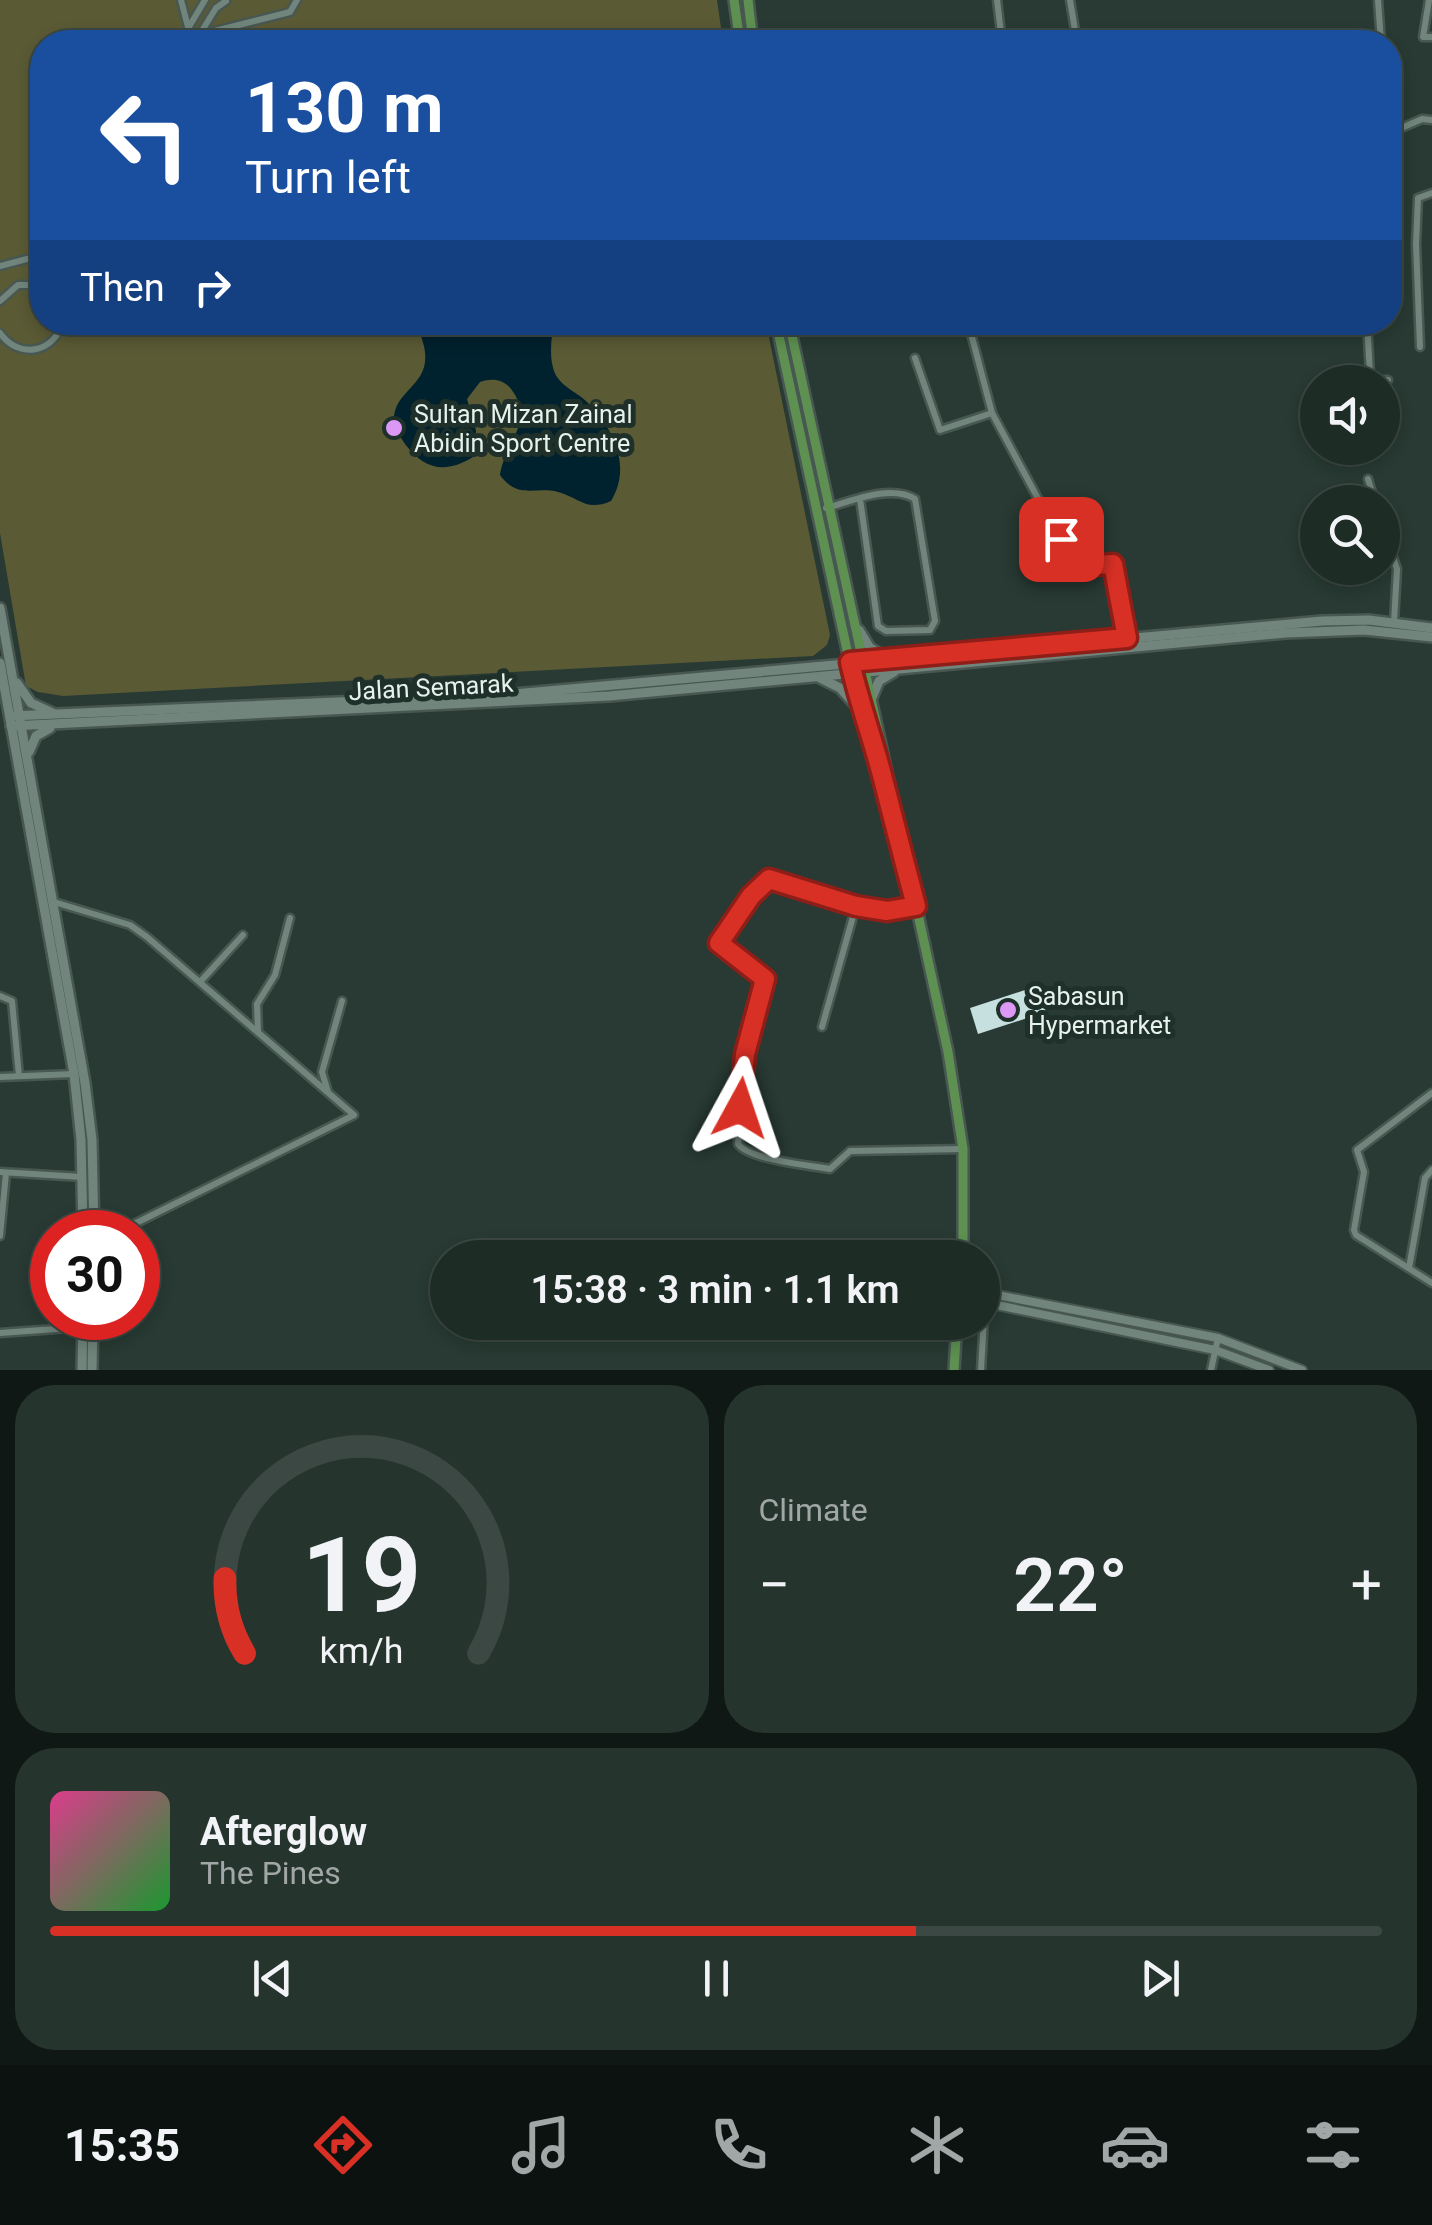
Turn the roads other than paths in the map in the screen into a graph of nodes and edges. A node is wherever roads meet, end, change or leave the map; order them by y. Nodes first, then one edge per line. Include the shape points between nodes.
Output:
1 (181, 0) edge
2 (205, 0) edge
3 (225, 0) edge
4 (238, 0) edge
5 (297, 0) edge
6 (734, 0) edge
7 (748, 0) edge
8 (997, 0) edge
9 (1070, 0) edge
10 (1378, 0) edge
11 (1430, 0) edge
12 (188, 29) joint
13 (203, 30) edge
14 (229, 30) edge
15 (738, 30) edge
16 (752, 30) edge
17 (1001, 30) edge
18 (1074, 30) edge
19 (1380, 30) edge
20 (1432, 37) edge
21 (1432, 120) edge
22 (1402, 127) edge
23 (1432, 193) edge
24 (30, 258) edge
25 (0, 266) edge
26 (0, 281) edge
27 (30, 286) edge
28 (10, 289) junction
29 (0, 301) edge
30 (0, 334) edge
31 (57, 335) edge
32 (779, 335) edge
33 (792, 335) edge
34 (971, 335) edge
35 (1368, 335) edge
36 (1420, 347) dead end
37 (915, 358) dead end
38 (1369, 365) edge
39 (992, 413) junction
40 (1368, 480) dead end
41 (1370, 485) edge
42 (860, 499) junction
43 (827, 508) junction
44 (816, 511) junction
45 (1396, 585) edge
46 (0, 608) edge
47 (853, 619) junction
48 (1394, 622) junction
49 (1432, 628) edge
50 (845, 637) junction
51 (1432, 637) edge
52 (1127, 638) junction
53 (889, 658) junction
54 (863, 661) junction
55 (850, 662) junction
56 (0, 664) edge
57 (822, 665) junction
58 (911, 666) junction
59 (866, 672) junction
60 (853, 673) junction
61 (12, 676) junction
62 (817, 677) junction
63 (871, 700) junction
64 (860, 710) junction
65 (57, 720) junction
66 (16, 721) junction
67 (28, 754) junction
68 (54, 902) junction
69 (915, 903) junction
70 (856, 906) junction
71 (290, 918) dead end
72 (242, 934) dead end
73 (200, 982) junction
74 (0, 996) edge
75 (342, 1002) dead end
76 (822, 1028) dead end
77 (258, 1033) junction
78 (74, 1074) junction
79 (0, 1076) edge
80 (19, 1076) junction
81 (328, 1093) junction
82 (1432, 1093) edge
83 (963, 1150) junction
84 (1432, 1170) edge
85 (3, 1173) edge
86 (83, 1177) junction
87 (83, 1210) edge
88 (93, 1210) edge
89 (160, 1211) edge
90 (0, 1236) edge
91 (963, 1240) edge
92 (1409, 1268) junction
93 (1432, 1283) edge
94 (1000, 1300) edge
95 (1000, 1301) edge
96 (30, 1329) edge
97 (0, 1333) edge
98 (1218, 1338) junction
99 (83, 1340) edge
100 (93, 1340) edge
101 (956, 1340) edge
102 (982, 1340) edge
103 (1215, 1350) junction
104 (82, 1370) edge
105 (92, 1370) edge
106 (954, 1370) edge
107 (981, 1370) edge
108 (1211, 1370) edge
109 (1268, 1370) edge
110 (1302, 1370) edge

1 - 12 street
2 - 12 street
3 - 4 street
3 - 13 street
5 - 14 street via 290,12
6 - 15 main road
7 - 16 main road
8 - 17 street
9 - 18 street
10 - 19 street
11 - 20 street via 1423,37
21 - 22 street
23 - 36 street via 1418,198
24 - 25 street
26 - 28 street
27 - 28 street
28 - 29 street
30 - 31 street via 18,349 37,350
32 - 44 main road
33 - 43 main road
34 - 39 street
35 - 38 street
37 - 39 street via 940,430
39 - 52 street via 1074,562 1113,564
40 - 41 street
42 - 42 street via 878,626 930,630 935,620 918,503 905,494
42 - 43 street
43 - 44 street
43 - 47 main road
44 - 50 main road
45 - 48 street
46 - 61 main road
47 - 53 main road via 870,648
47 - 54 main road
48 - 49 main road, Jalan Semarak
48 - 52 main road, Jalan Semarak
50 - 55 main road
50 - 57 main road via 838,654
51 - 58 main road, Jalan Semarak via 1364,630 1286,633
52 - 53 main road, Jalan Semarak
53 - 54 main road, Jalan Semarak
54 - 55 main road, Jalan Semarak
54 - 59 main road
55 - 57 main road, Jalan Semarak
55 - 60 main road
56 - 66 main road
57 - 65 main road, Jalan Semarak via 503,695
58 - 59 main road, Jalan Semarak
58 - 63 main road via 882,678
59 - 60 main road, Jalan Semarak
59 - 63 main road
60 - 62 main road, Jalan Semarak
60 - 64 main road
61 - 65 main road via 31,703
61 - 66 main road
62 - 64 main road via 840,688
62 - 65 main road, Jalan Semarak via 590,698
63 - 69 main road
64 - 69 main road
65 - 66 main road, Jalan Semarak
65 - 67 main road via 36,736
66 - 67 main road
66 - 78 main road
67 - 68 main road
68 - 73 street via 130,925
68 - 88 main road via 89,1112
69 - 70 street via 887,911
69 - 83 main road
70 - 76 street
70 - 83 street via 769,879 719,943 765,979 745,1054 738,1148 830,1169 850,1152
71 - 77 street via 276,976 258,1004
72 - 73 street
73 - 77 street
74 - 80 street via 12,1001
75 - 81 street via 322,1072
77 - 81 street
78 - 80 street
78 - 86 main road
79 - 80 street
81 - 89 street via 354,1115
82 - 92 street via 1357,1150 1364,1172 1356,1235
83 - 91 main road
84 - 92 street
85 - 86 street
85 - 90 street
86 - 87 main road
92 - 93 street
94 - 98 street
95 - 103 street
96 - 97 street
98 - 103 street
98 - 110 street
99 - 104 main road
100 - 105 main road
101 - 106 main road
102 - 107 street
103 - 108 street
103 - 109 street

